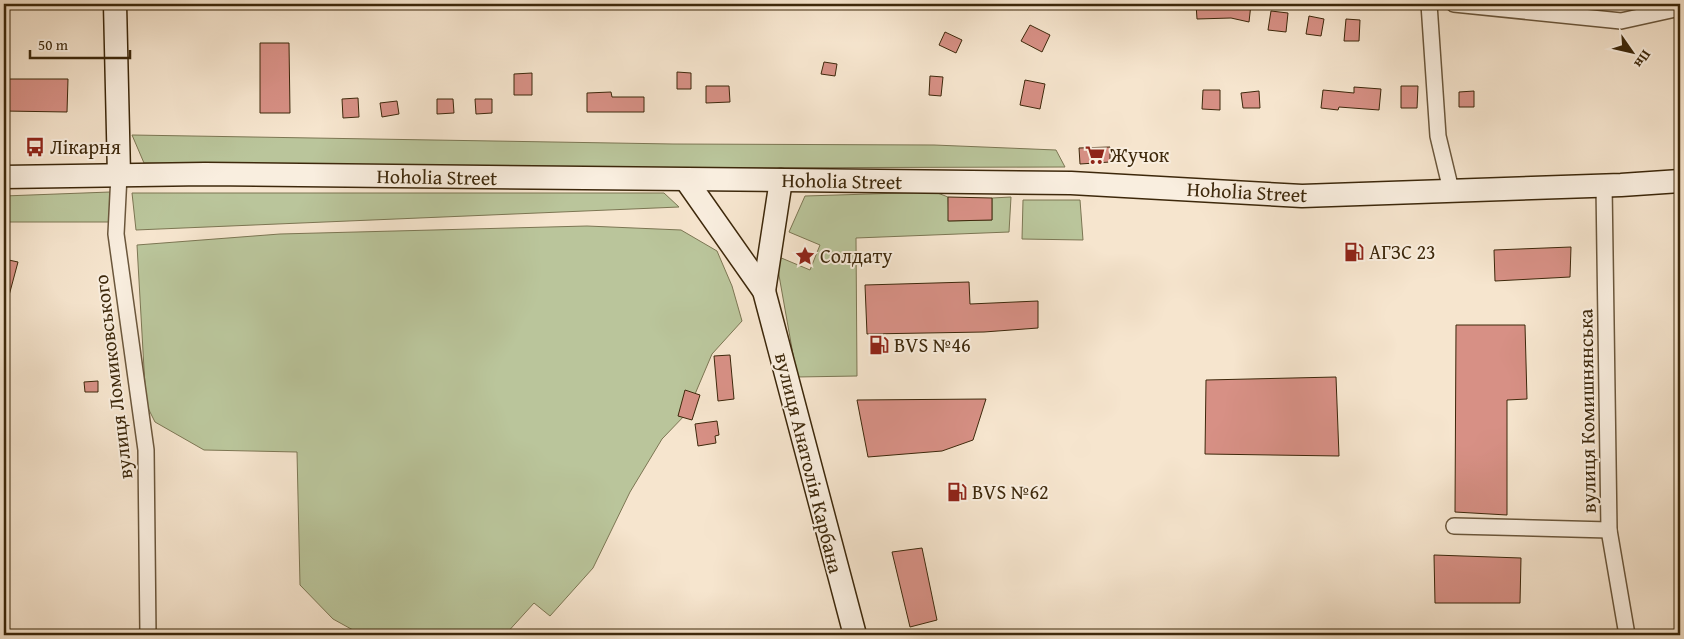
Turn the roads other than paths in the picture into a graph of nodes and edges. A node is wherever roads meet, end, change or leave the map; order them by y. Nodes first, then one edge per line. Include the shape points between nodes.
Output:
1 (115, 4) edge
2 (1430, 4) edge
3 (1454, 4) edge
4 (1680, 8) edge
5 (119, 175) junction
6 (4, 177) edge
7 (686, 180) junction
8 (782, 180) junction
9 (1680, 181) edge
10 (1604, 185) junction
11 (1451, 190) junction
12 (764, 291) junction
13 (1454, 526) dead end
14 (1609, 530) junction
15 (148, 635) edge
16 (855, 635) edge
17 (1629, 635) edge

1 - 5 street
2 - 11 street via 1438,136
3 - 4 street via 1621,21
5 - 6 street, Hoholia Street
5 - 7 street, Hoholia Street
5 - 15 street, вулиця Ломиковського via 116,234 146,450
7 - 8 street, Hoholia Street
7 - 12 street
8 - 11 street, Hoholia Street via 1071,183 1302,196
8 - 12 street
9 - 10 street, Hoholia Street
10 - 11 street, Hoholia Street
10 - 14 street, вулиця Комишнянська
12 - 16 street, вулиця Анатолія Карбана
13 - 14 street
14 - 17 street, вулиця Комишнянська

